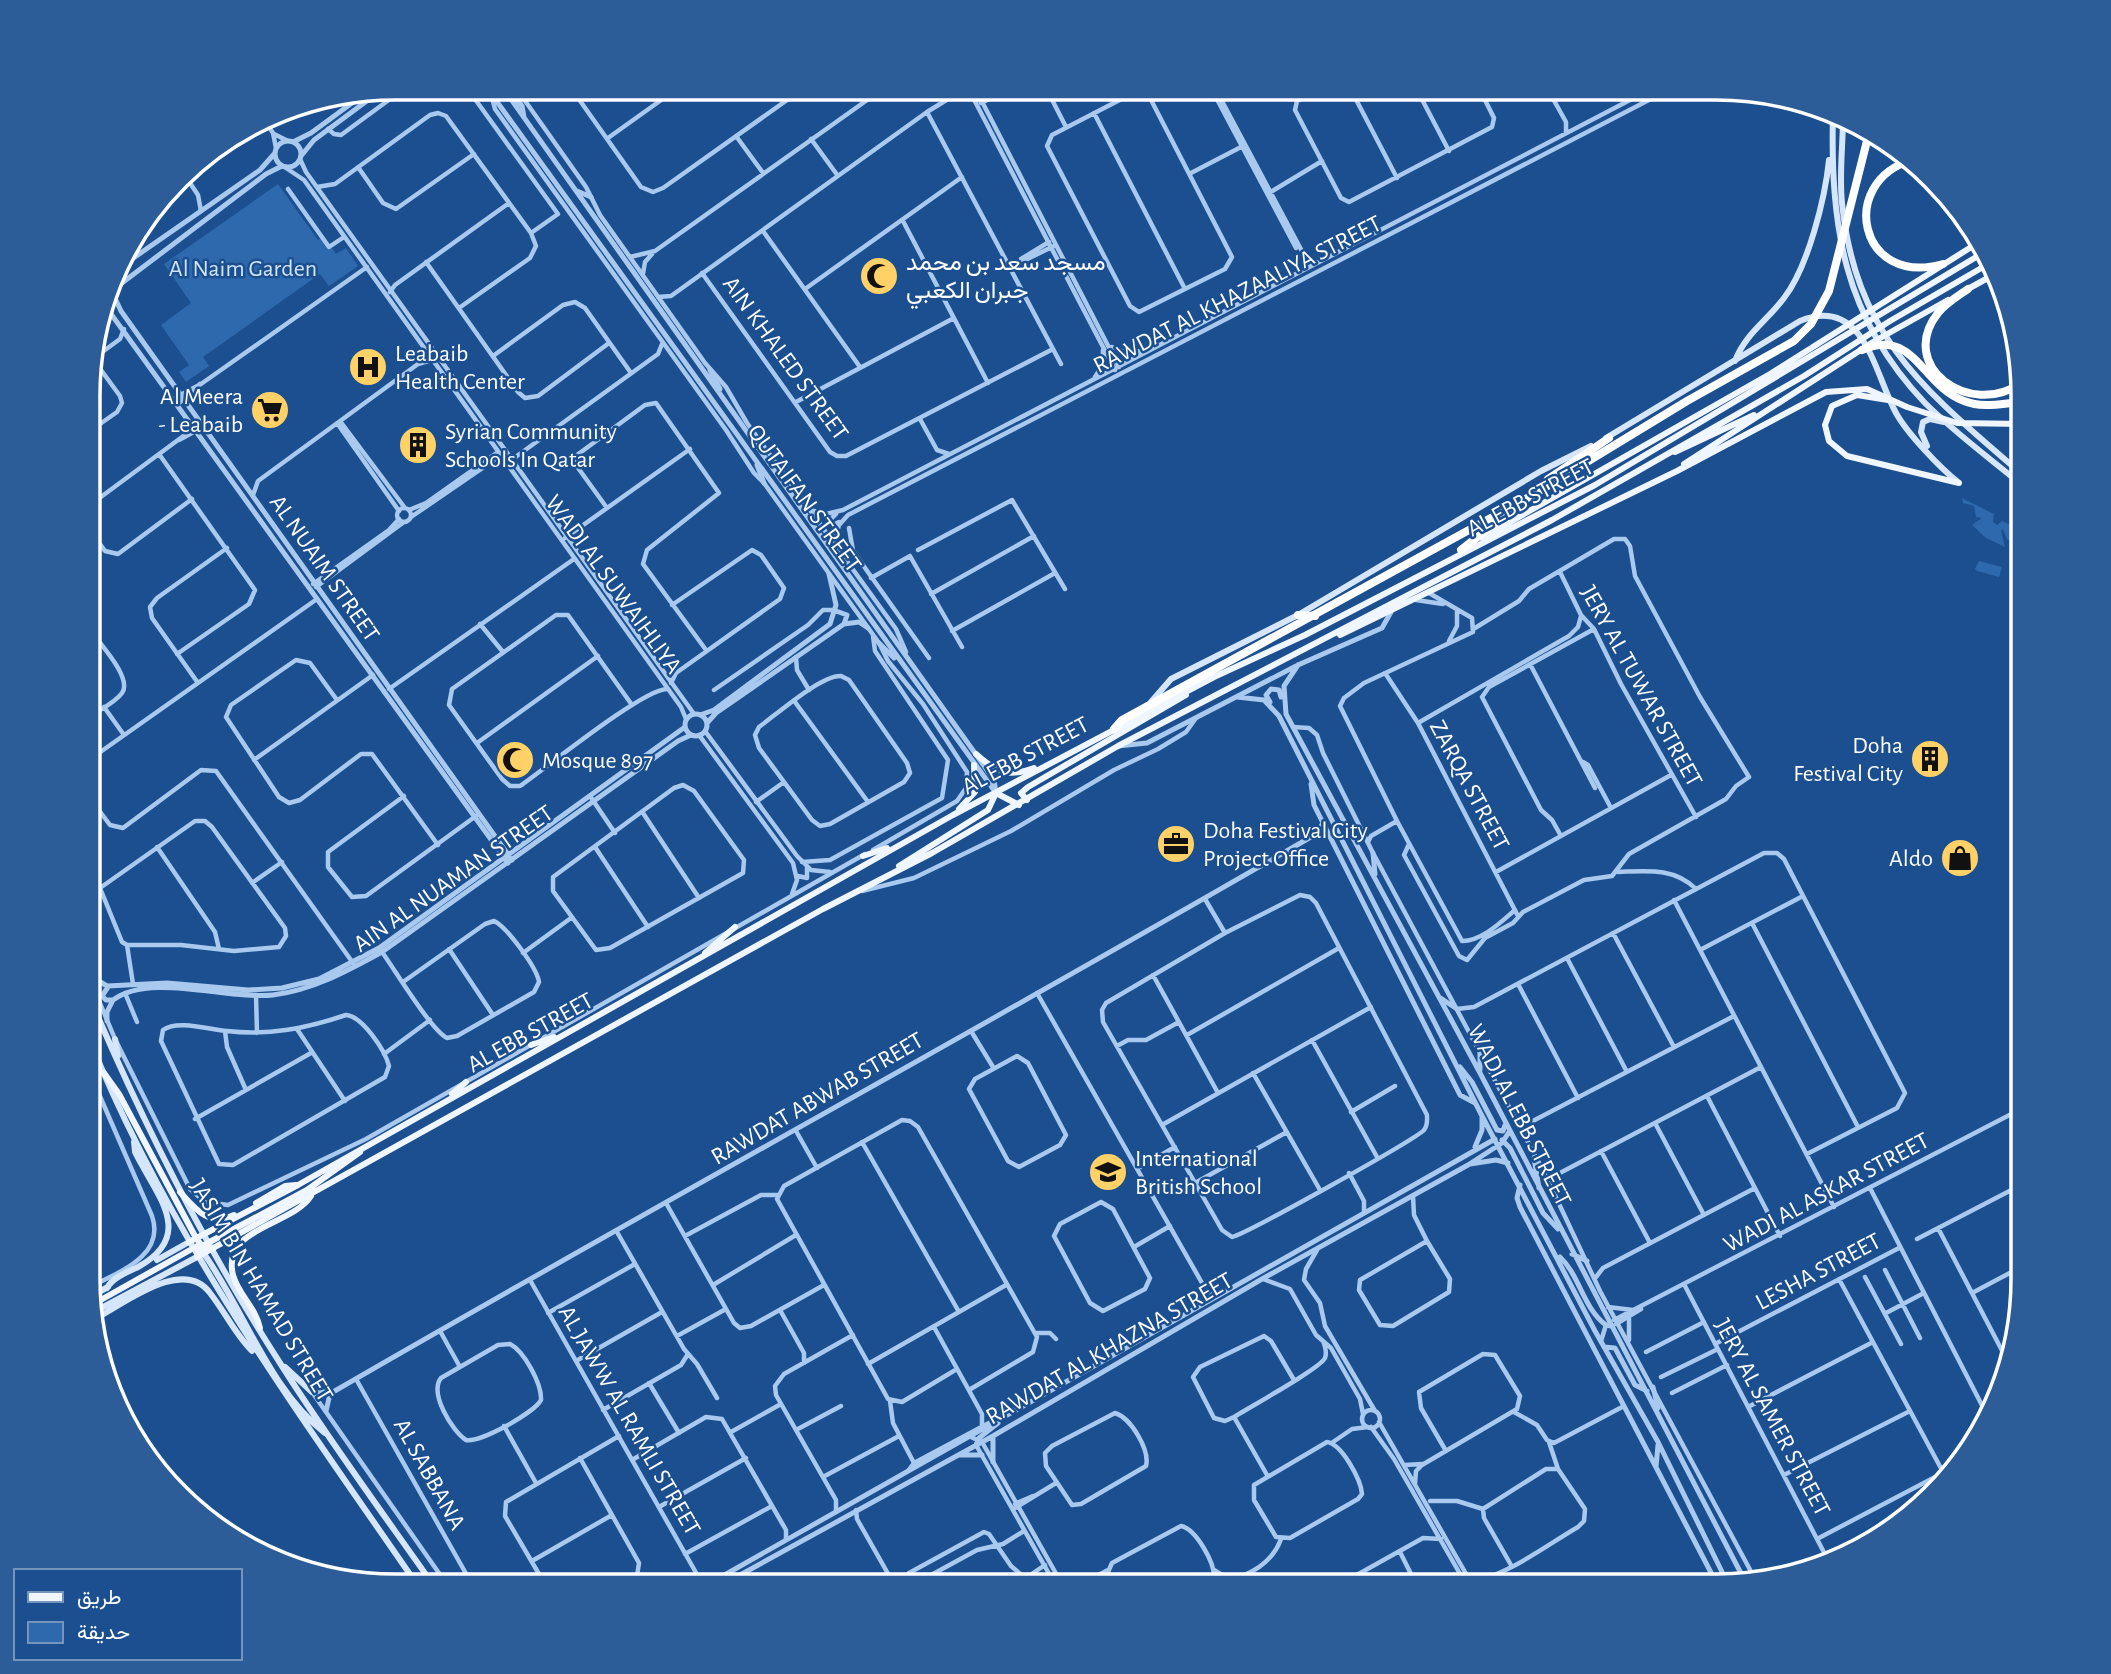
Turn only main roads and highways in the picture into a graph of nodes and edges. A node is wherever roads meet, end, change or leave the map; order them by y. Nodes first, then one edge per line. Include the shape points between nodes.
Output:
1 (1833, 124) edge
2 (1843, 128) edge
3 (1867, 141) edge
4 (1832, 145) junction
5 (1901, 165) edge
6 (1972, 247) edge
7 (1977, 257) edge
8 (1943, 264) junction
9 (1983, 267) edge
10 (1987, 278) edge
11 (1968, 289) junction
12 (1861, 351) junction
13 (1735, 361) junction
14 (2011, 389) edge
15 (1866, 392) junction
16 (2011, 403) edge
17 (1763, 414) junction
18 (1949, 424) junction
19 (2011, 424) edge
20 (1609, 438) junction
21 (1930, 454) junction
22 (1655, 460) junction
23 (2011, 464) edge
24 (1677, 471) junction
25 (2011, 476) edge
26 (1531, 496) junction
27 (1514, 505) junction
28 (1461, 550) junction
29 (1447, 562) junction
30 (1298, 615) junction
31 (1318, 615) junction
32 (1291, 657) junction
33 (1214, 677) junction
34 (1147, 706) junction
35 (1114, 729) junction
36 (976, 754) road end
37 (1062, 758) junction
38 (974, 765) road end
39 (996, 793) junction
40 (1027, 800) junction
41 (1019, 805) junction
42 (953, 816) junction
43 (899, 845) junction
44 (863, 856) road end
45 (893, 873) junction
46 (736, 927) road end
47 (694, 963) junction
48 (100, 1022) edge
49 (575, 1029) junction
50 (115, 1039) road end
51 (531, 1045) road end
52 (100, 1066) edge
53 (104, 1073) junction
54 (466, 1082) road end
55 (131, 1094) junction
56 (442, 1103) junction
57 (135, 1140) junction
58 (368, 1144) junction
59 (298, 1185) junction
60 (180, 1192) junction
61 (312, 1194) junction
62 (204, 1234) junction
63 (199, 1246) junction
64 (213, 1249) junction
65 (107, 1288) junction
66 (100, 1292) edge
67 (100, 1300) edge
68 (101, 1307) edge
69 (102, 1315) edge
70 (260, 1328) junction
71 (261, 1360) junction
72 (278, 1361) junction
73 (312, 1392) road end
74 (330, 1436) junction
75 (410, 1574) edge
76 (426, 1574) edge

1 - 4 main road
2 - 23 main road via 1842,202 1852,257 1868,304 1912,375
3 - 26 highway via 1833,279 1818,314 1802,334
4 - 13 main road via 1827,180 1800,272 1782,301 1747,337
4 - 18 main road via 1835,216 1853,290 1894,365
5 - 8 highway via 1873,189 1867,210 1868,232 1876,248 1898,265 1914,269
6 - 8 main road
7 - 29 main road, AL EBB STREET via 1628,467
8 - 28 main road via 1770,374
9 - 22 main road, AL EBB STREET via 1793,383
10 - 11 main road
11 - 12 main road
11 - 14 highway via 1941,310 1930,328 1927,346 1935,370 1955,389 1977,396
12 - 16 highway via 1887,343 1903,348 1940,388 1965,402
12 - 17 main road
13 - 20 main road
13 - 21 main road via 1806,319 1839,320 1864,341 1895,412
15 - 19 main road via 1957,423
15 - 21 main road via 1843,399 1828,411 1825,430 1838,452 1959,483 1939,468
15 - 24 main road via 1841,389 1810,397
17 - 22 main road
17 - 24 main road
18 - 21 main road via 1930,419 1921,424
18 - 25 main road
20 - 27 highway
20 - 30 main road via 1541,471
22 - 32 main road, AL EBB STREET via 1552,520
24 - 32 main road
26 - 27 highway
26 - 28 highway
27 - 31 highway
28 - 29 main road
29 - 33 main road, AL EBB STREET
30 - 31 highway
30 - 34 main road via 1171,679
31 - 34 highway
32 - 40 main road, AL EBB STREET via 1118,746
33 - 35 main road, AL EBB STREET
33 - 40 main road via 1028,787 1021,793
34 - 35 highway
35 - 37 main road, AL EBB STREET
36 - 37 main road via 996,771 1012,775
37 - 39 main road, AL EBB STREET
38 - 42 main road via 975,792
39 - 41 main road
39 - 42 main road, AL EBB STREET
39 - 45 main road via 989,810
40 - 41 main road, AL EBB STREET
41 - 45 main road, AL EBB STREET
42 - 43 main road, AL EBB STREET
43 - 44 main road
43 - 47 main road, AL EBB STREET
45 - 61 main road, AL EBB STREET
46 - 47 main road
47 - 49 main road, AL EBB STREET
48 - 55 main road, JASIM BIN HAMAD STREET
49 - 51 main road
49 - 56 main road, AL EBB STREET
50 - 55 main road
52 - 53 main road, JASIM BIN HAMAD STREET
53 - 57 main road, JASIM BIN HAMAD STREET
53 - 63 main road
54 - 56 main road
55 - 60 main road, JASIM BIN HAMAD STREET
56 - 58 main road, AL EBB STREET
57 - 63 main road, JASIM BIN HAMAD STREET
57 - 65 main road via 135,1152 166,1213 170,1233 158,1255
58 - 59 main road, AL EBB STREET
58 - 63 main road via 307,1190
59 - 60 main road via 285,1186 221,1219 204,1216
59 - 62 main road, AL EBB STREET
60 - 62 main road, JASIM BIN HAMAD STREET
61 - 64 main road, AL EBB STREET
61 - 70 main road via 300,1208 242,1241 234,1252 233,1276
62 - 63 main road, AL EBB STREET
63 - 64 main road, AL EBB STREET
63 - 65 main road, AL EBB STREET
63 - 67 main road
63 - 68 main road, AL EBB STREET
63 - 71 main road, JASIM BIN HAMAD STREET
63 - 74 main road via 276,1374 316,1426
64 - 70 main road, JASIM BIN HAMAD STREET
65 - 66 main road, AL EBB STREET
69 - 71 main road via 170,1279 188,1277 209,1290 244,1344
70 - 72 main road, JASIM BIN HAMAD STREET
71 - 75 main road, JASIM BIN HAMAD STREET
72 - 73 main road
72 - 74 main road, JASIM BIN HAMAD STREET
74 - 76 main road, JASIM BIN HAMAD STREET

